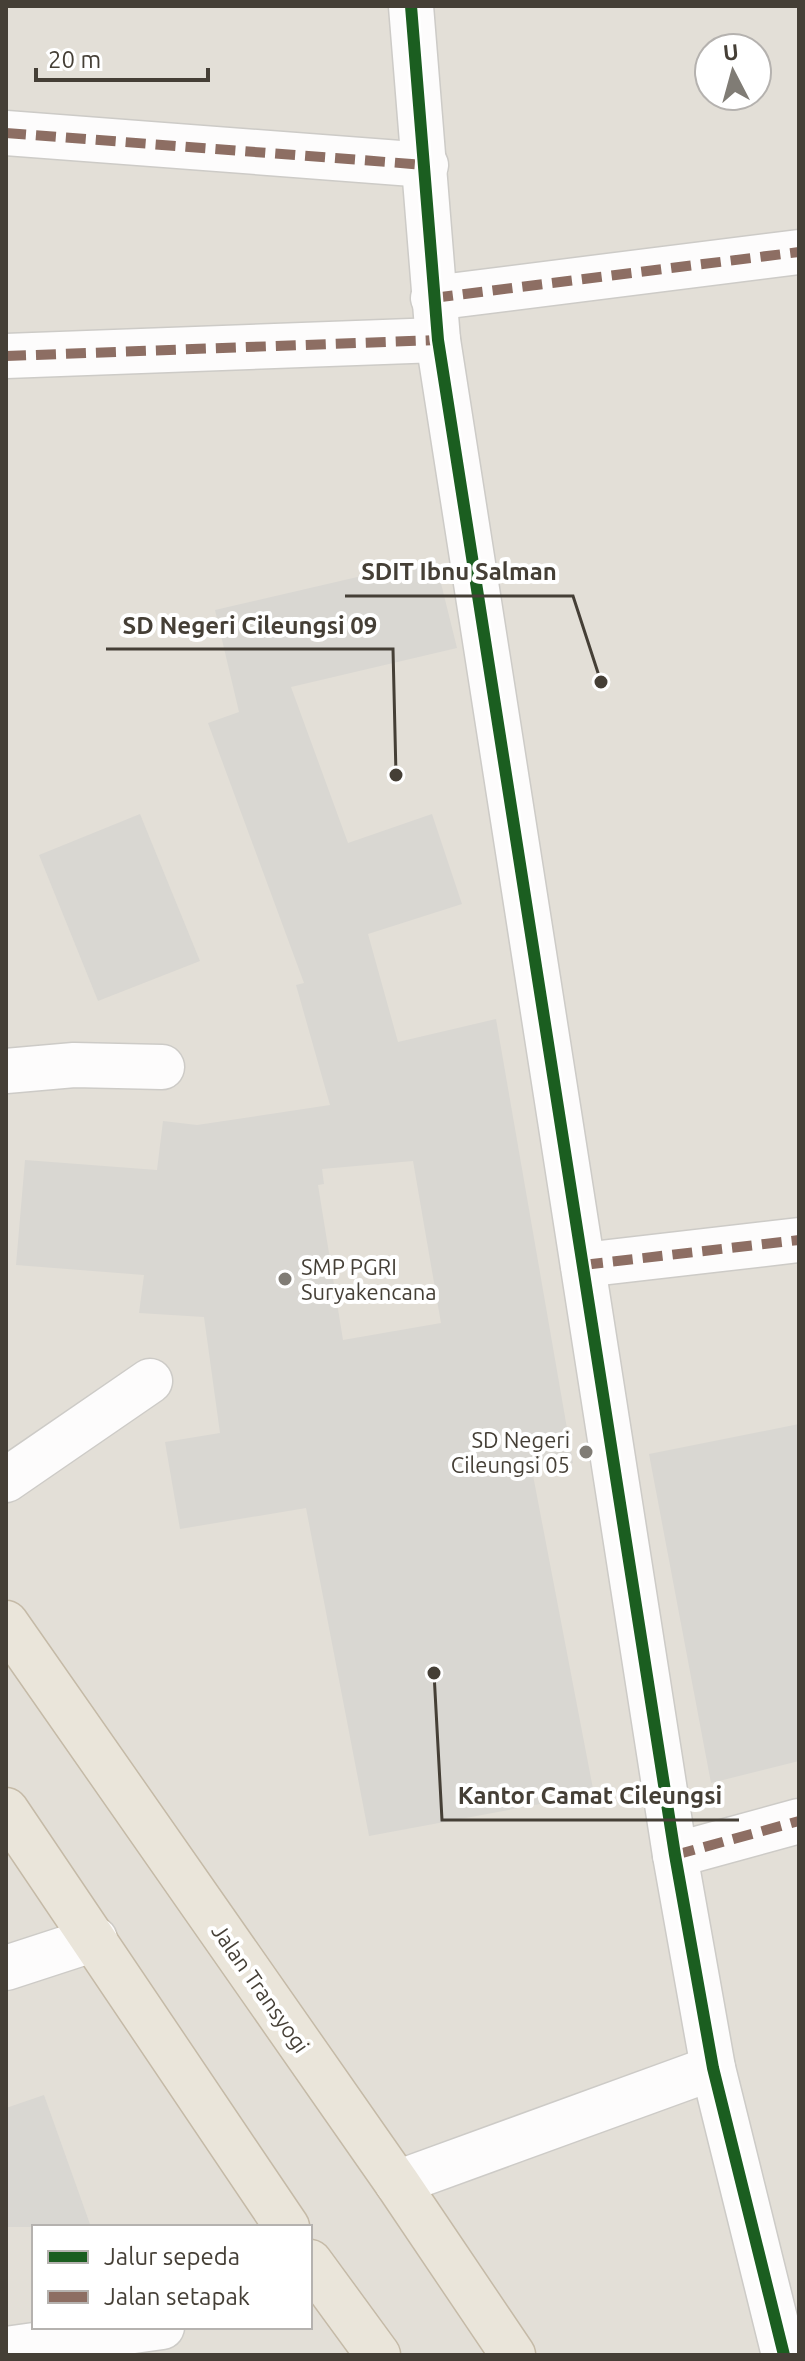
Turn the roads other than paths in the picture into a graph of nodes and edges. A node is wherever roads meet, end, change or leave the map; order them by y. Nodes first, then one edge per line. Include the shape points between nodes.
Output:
1 (411, 6) edge
2 (6, 133) edge
3 (426, 165) junction
4 (799, 252) edge
5 (436, 319) junction
6 (6, 356) edge
7 (162, 1067) dead end
8 (6, 1071) edge
9 (799, 1240) edge
10 (583, 1265) junction
11 (150, 1381) dead end
12 (6, 1480) edge
13 (6, 1623) edge
14 (6, 1810) edge
15 (799, 1821) edge
16 (675, 1855) junction
17 (95, 1939) junction
18 (6, 1968) edge
19 (713, 2068) junction
20 (397, 2183) junction
21 (286, 2225) edge
22 (312, 2268) edge
23 (323, 2304) edge
24 (148, 2329) edge
25 (6, 2349) edge
26 (378, 2355) edge
27 (513, 2355) edge
28 (784, 2355) edge

1 - 3 street
2 - 3 street
3 - 5 street
4 - 5 street
5 - 6 street
5 - 10 street
7 - 8 street via 74,1065
9 - 10 street
10 - 16 street
11 - 12 street
13 - 20 highway, Jalan Transyogi
14 - 17 highway
15 - 16 street
16 - 19 street
17 - 18 street
17 - 21 highway
19 - 20 street
19 - 28 street
20 - 27 highway, Jalan Transyogi
22 - 23 highway
23 - 26 highway
24 - 25 street

